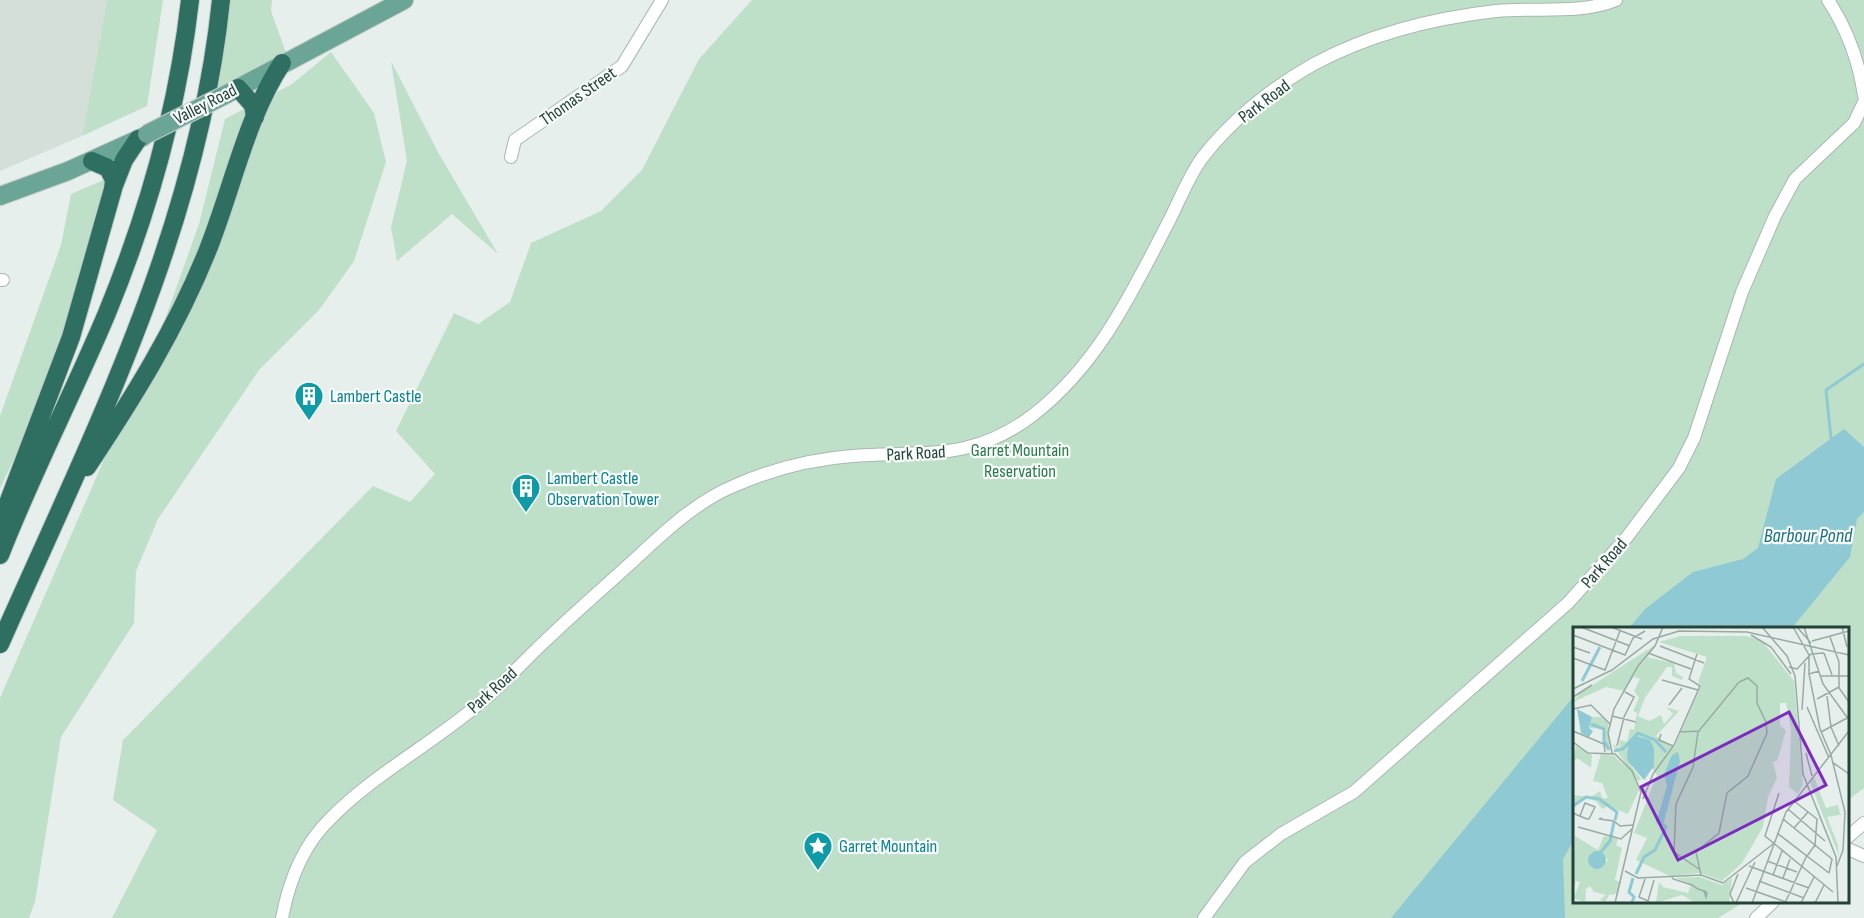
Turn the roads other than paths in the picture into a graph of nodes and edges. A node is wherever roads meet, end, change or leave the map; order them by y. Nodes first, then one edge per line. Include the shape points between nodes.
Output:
1 (190, 0) edge
2 (220, 0) edge
3 (402, 0) edge
4 (662, 0) edge
5 (1616, 0) edge
6 (1828, 0) edge
7 (282, 63) junction
8 (232, 91) junction
9 (1864, 96) edge
10 (1864, 102) edge
11 (255, 117) junction
12 (142, 137) junction
13 (511, 157) dead end
14 (92, 161) junction
15 (113, 189) junction
16 (0, 196) edge
17 (60, 508) junction
18 (0, 524) edge
19 (0, 555) edge
20 (0, 644) edge
21 (1864, 823) edge
22 (1849, 836) edge
23 (1849, 849) edge
24 (1864, 856) edge
25 (1772, 903) edge
26 (282, 918) edge
27 (1204, 918) edge
28 (1756, 918) edge

1 - 19 highway via 172,107 133,246
2 - 17 highway via 201,123 167,248 125,358
3 - 7 main road, Valley Road
4 - 13 street, Thomas Street via 622,66 515,140
5 - 26 street, Park Road via 1576,8 1497,11 1391,32 1315,64 1273,92 1232,124 1201,160 1107,337 1064,389 1032,416 1001,437 940,454 812,460 774,471 731,486 676,521 481,703 330,818 310,841 296,867
6 - 9 street via 1843,23 1861,74
7 - 8 main road, Valley Road
7 - 11 highway
8 - 11 highway via 253,105
8 - 12 main road, Valley Road, bridge
10 - 27 street, Park Road via 1854,123 1795,179 1742,292 1694,438 1679,468 1627,537 1568,603 1354,792 1281,834 1245,862
11 - 17 highway via 211,243 184,304 136,394
12 - 14 main road, Valley Road
12 - 15 highway via 124,160
14 - 15 highway via 108,168 114,180
14 - 16 main road, Valley Road
15 - 18 highway via 70,337
17 - 20 highway
21 - 22 street
23 - 24 street
25 - 28 street

